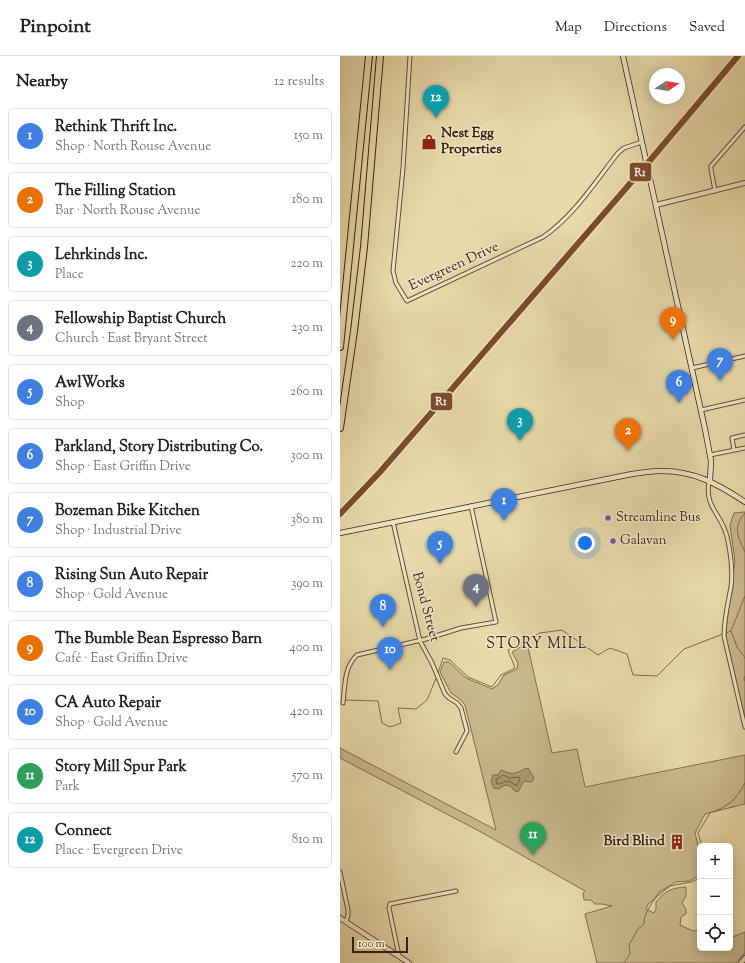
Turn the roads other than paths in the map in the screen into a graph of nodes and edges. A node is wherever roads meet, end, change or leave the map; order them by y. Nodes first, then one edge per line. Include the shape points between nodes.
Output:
1 (367, 56) edge
2 (380, 56) edge
3 (383, 56) edge
4 (410, 56) edge
5 (623, 56) edge
6 (376, 99) junction
7 (745, 127) edge
8 (642, 142) junction
9 (745, 183) edge
10 (715, 191) junction
11 (656, 205) junction
12 (340, 347) edge
13 (745, 356) edge
14 (692, 368) junction
15 (745, 400) edge
16 (701, 410) junction
17 (340, 428) edge
18 (745, 435) edge
19 (745, 448) edge
20 (734, 450) junction
21 (710, 455) junction
22 (710, 480) junction
23 (745, 502) edge
24 (471, 506) junction
25 (393, 522) junction
26 (340, 533) edge
27 (420, 640) junction
28 (343, 703) dead end
29 (745, 727) edge
30 (456, 752) dead end
31 (340, 872) edge
32 (456, 891) dead end
33 (340, 918) edge
34 (346, 922) junction
35 (399, 956) junction
36 (745, 958) edge
37 (409, 963) edge
38 (741, 963) edge

1 - 12 highway via 365,104
2 - 6 highway
3 - 6 highway
4 - 8 street, Evergreen Drive via 404,168 393,271 396,283 407,300 552,231 584,198 618,153 624,148
5 - 8 main road
6 - 17 highway via 364,246
7 - 10 street via 711,166
8 - 11 main road
9 - 10 street
10 - 11 street
11 - 14 main road
13 - 14 street
14 - 16 main road
15 - 16 street
16 - 21 main road
18 - 20 street via 732,438
19 - 20 street
20 - 21 street
21 - 22 main road
22 - 23 main road
22 - 24 main road via 666,471 632,474
22 - 29 street via 708,498 724,525 728,539 731,586 724,636
24 - 25 main road
24 - 27 street via 496,622 461,628
25 - 26 main road
25 - 27 street, Bond Street
27 - 28 street via 357,655 348,667
27 - 30 street, Bond Street via 446,695 462,708 467,731
31 - 34 street via 348,910
32 - 35 street via 390,904
33 - 34 street
34 - 35 street
35 - 37 street
36 - 38 street

